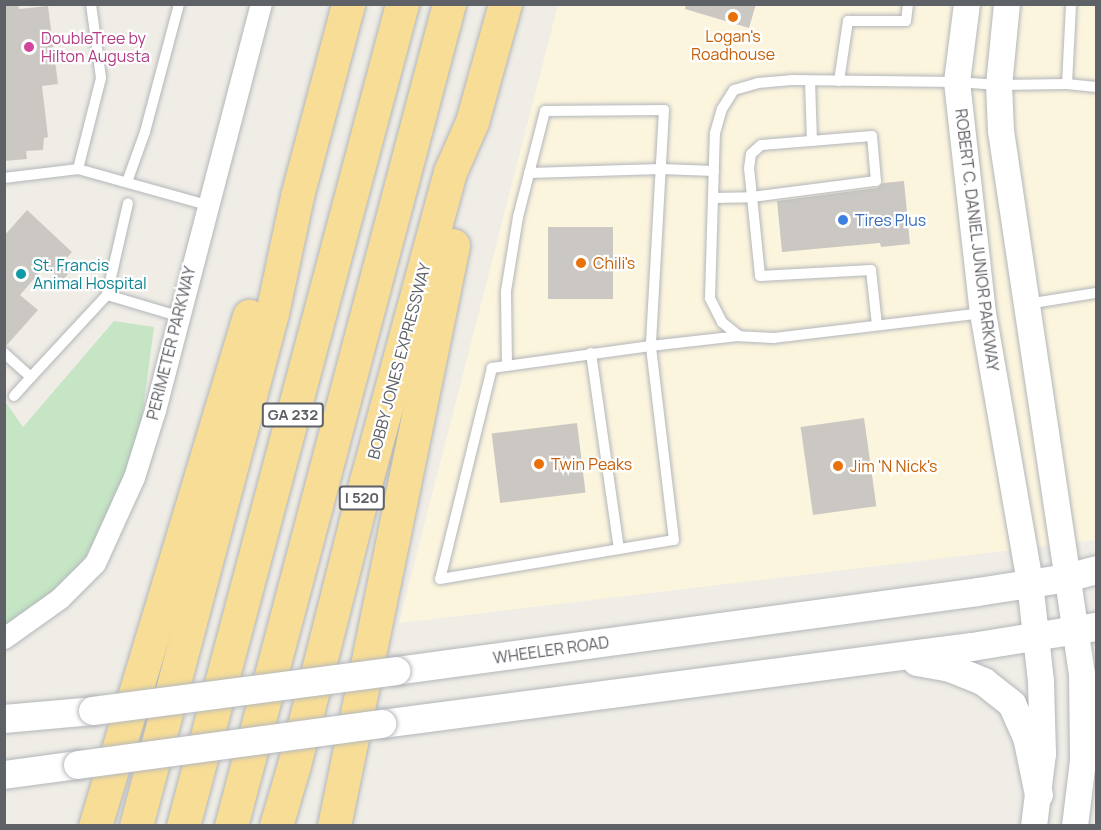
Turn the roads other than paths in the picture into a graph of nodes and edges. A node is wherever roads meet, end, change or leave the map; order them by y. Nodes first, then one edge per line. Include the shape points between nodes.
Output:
1 (91, 4) edge
2 (179, 4) edge
3 (261, 4) edge
4 (348, 4) edge
5 (402, 4) edge
6 (449, 4) edge
7 (505, 4) edge
8 (908, 4) edge
9 (968, 4) edge
10 (1007, 4) edge
11 (1071, 4) edge
12 (810, 81) junction
13 (839, 81) junction
14 (957, 82) junction
15 (1067, 84) junction
16 (999, 85) junction
17 (1096, 87) edge
18 (472, 123) junction
19 (812, 141) junction
20 (78, 169) junction
21 (661, 169) junction
22 (714, 171) junction
23 (529, 173) junction
24 (4, 178) edge
25 (127, 182) junction
26 (297, 196) junction
27 (752, 197) junction
28 (713, 198) junction
29 (128, 203) dead end
30 (207, 205) junction
31 (1096, 294) edge
32 (107, 295) junction
33 (1027, 304) junction
34 (983, 313) junction
35 (178, 316) junction
36 (877, 325) junction
37 (739, 336) junction
38 (651, 346) junction
39 (4, 353) edge
40 (591, 353) junction
41 (507, 366) junction
42 (32, 377) junction
43 (14, 396) dead end
44 (620, 549) junction
45 (1096, 570) edge
46 (1067, 578) junction
47 (1030, 582) junction
48 (1086, 628) edge
49 (4, 638) edge
50 (1036, 638) junction
51 (889, 657) junction
52 (4, 719) edge
53 (4, 775) edge
54 (1040, 795) junction
55 (95, 825) edge
56 (136, 825) edge
57 (183, 825) edge
58 (231, 825) edge
59 (276, 825) edge
60 (334, 825) edge
61 (1034, 825) edge
62 (1075, 825) edge

1 - 20 lane via 101,78
2 - 25 lane via 145,132
3 - 30 street, PERIMETER PARKWAY
4 - 26 highway
5 - 57 highway, GA 232
6 - 58 highway, GA 232
7 - 18 highway, BOBBY JONES EXPRESSWAY / I 520
8 - 13 lane via 906,21 848,21
9 - 14 street, ROBERT C. DANIEL JUNIOR PARKWAY
10 - 16 street
11 - 15 lane
12 - 13 lane
12 - 19 lane
12 - 22 lane via 758,83 734,90 722,109 715,133
13 - 14 lane
14 - 16 lane
14 - 34 street, ROBERT C. DANIEL JUNIOR PARKWAY
15 - 16 lane
15 - 17 lane
16 - 33 street via 1001,131
18 - 59 highway, BOBBY JONES EXPRESSWAY / I 520 via 450,172
18 - 60 highway via 471,177 445,274
19 - 27 lane via 761,145 756,149 749,168
19 - 27 lane via 872,136 876,181
20 - 24 lane
20 - 25 lane
21 - 22 lane
21 - 23 lane
21 - 23 lane via 664,110 545,111
21 - 38 lane
22 - 28 lane
23 - 41 lane via 506,291
25 - 30 lane
26 - 55 highway via 252,307
26 - 56 highway via 273,313
27 - 28 lane
27 - 36 lane via 760,276 870,270
28 - 37 lane via 710,298 722,322
29 - 32 lane
30 - 35 street, PERIMETER PARKWAY
31 - 33 lane
32 - 35 lane
32 - 42 lane
33 - 46 street
34 - 36 lane
34 - 47 street, ROBERT C. DANIEL JUNIOR PARKWAY
35 - 49 street, PERIMETER PARKWAY via 134,477 94,563 60,598
36 - 37 lane via 774,338
37 - 38 lane
38 - 40 lane
38 - 44 lane via 674,540
39 - 42 lane
40 - 41 lane
40 - 44 lane
41 - 44 lane via 492,368 440,579
42 - 43 lane
45 - 46 main road, WHEELER ROAD
46 - 47 main road, WHEELER ROAD
46 - 48 street
47 - 50 street, ROBERT C. DANIEL JUNIOR PARKWAY
47 - 52 main road, WHEELER ROAD, bridge via 396,671
48 - 50 main road
48 - 62 street via 1083,770
50 - 51 main road
50 - 54 street, ROBERT C. DANIEL JUNIOR PARKWAY via 1044,718
51 - 53 main road, bridge
51 - 54 main road via 950,668 984,682 1012,704 1027,737
54 - 61 street, ROBERT C. DANIEL JUNIOR PARKWAY

